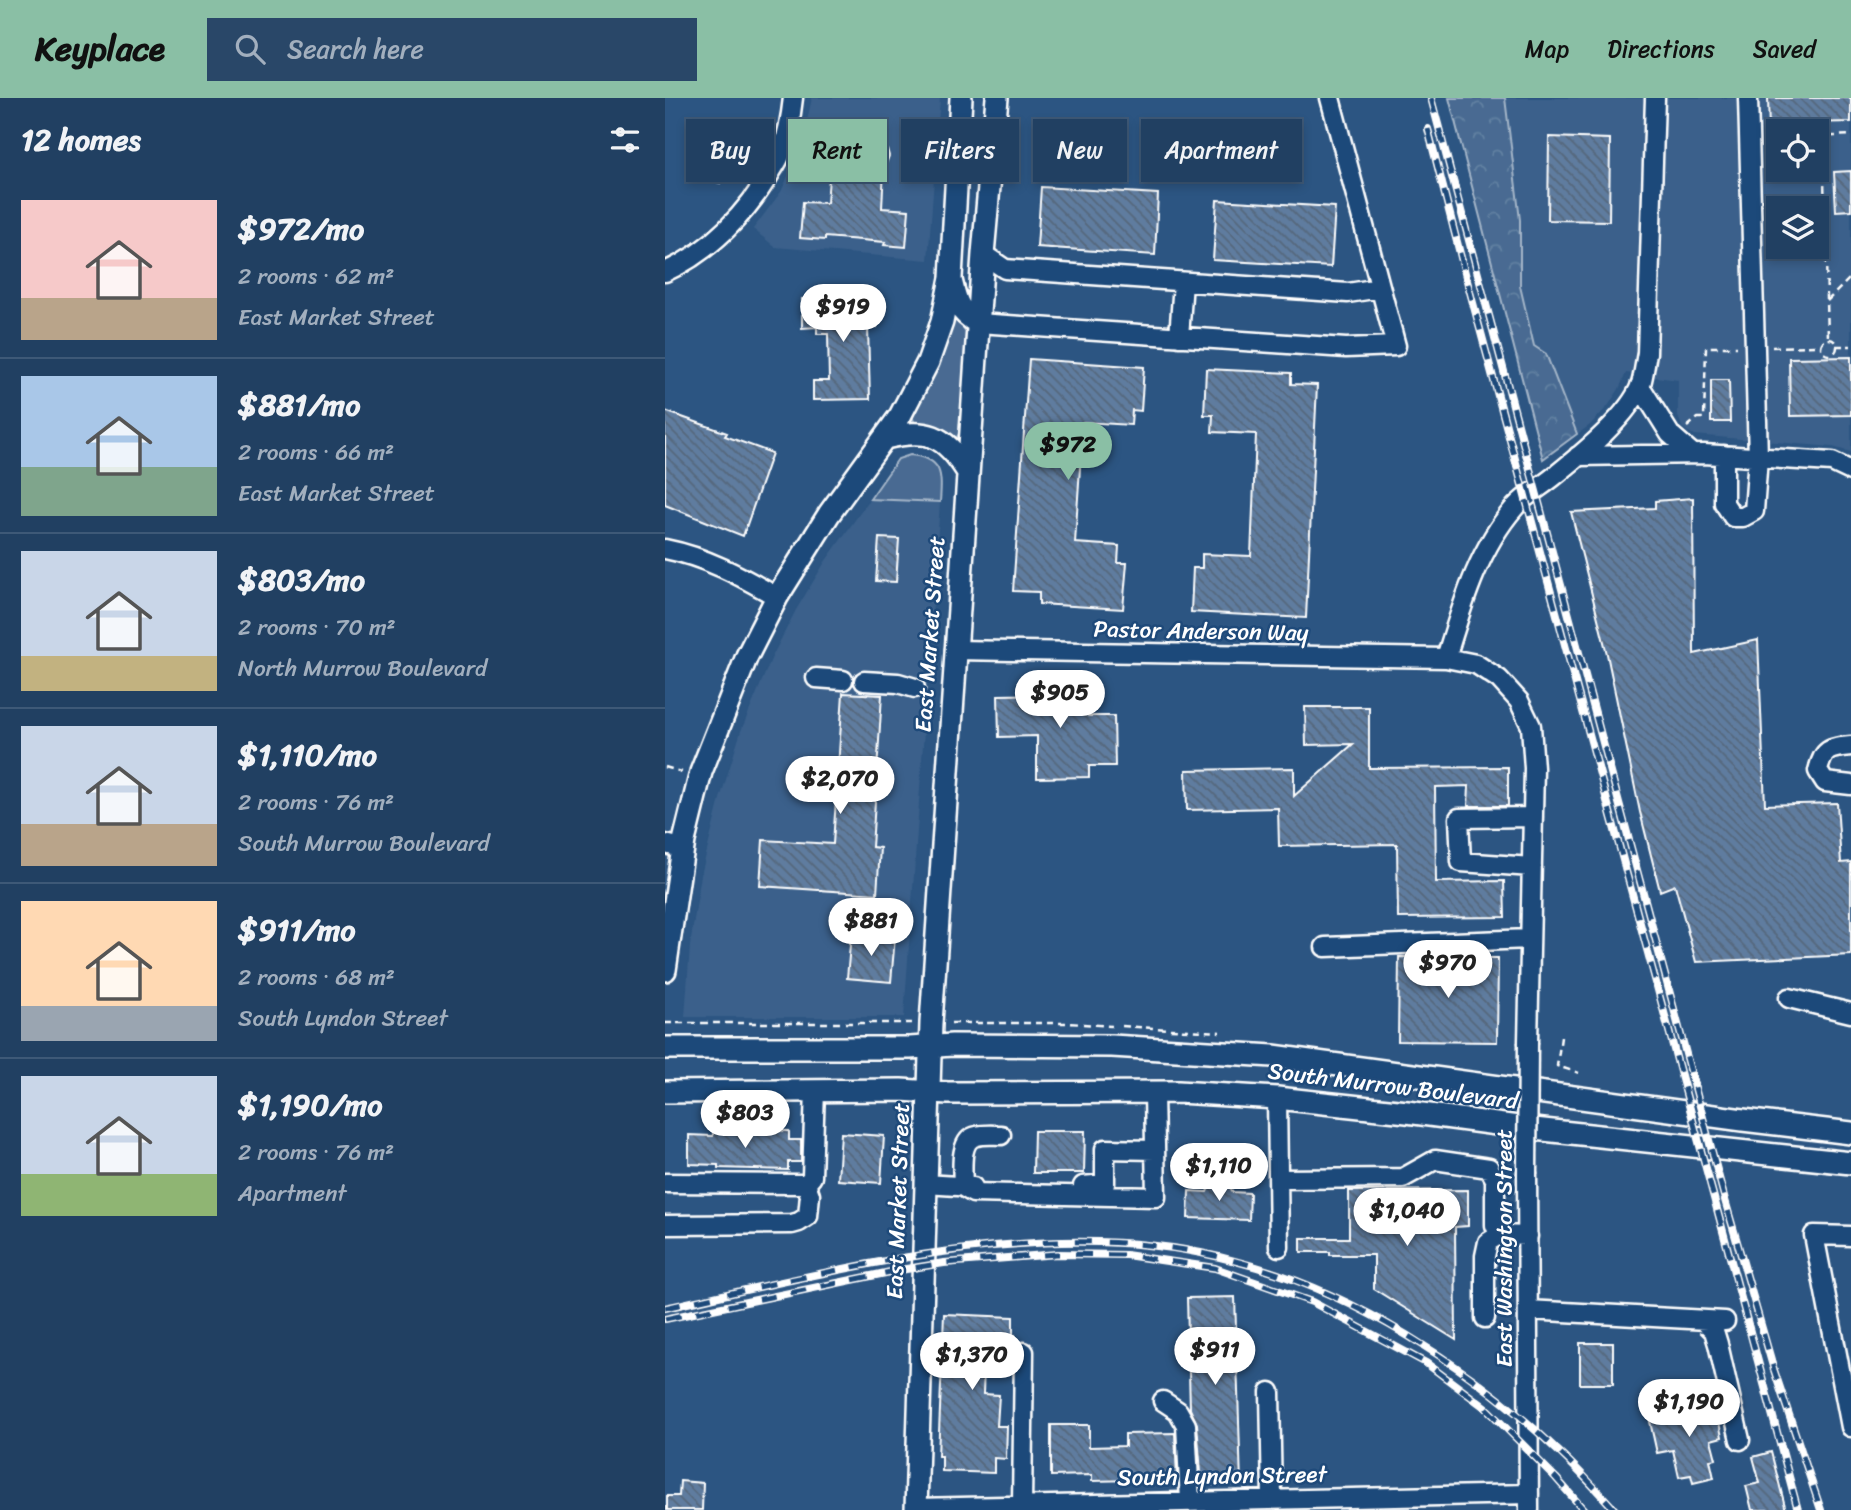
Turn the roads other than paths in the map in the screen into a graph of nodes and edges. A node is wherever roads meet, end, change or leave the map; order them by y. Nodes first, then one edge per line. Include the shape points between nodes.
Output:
1 (793, 98) edge
2 (961, 98) edge
3 (997, 98) edge
4 (1330, 98) edge
5 (1655, 98) edge
6 (1748, 98) edge
7 (983, 254) junction
8 (665, 272) edge
9 (951, 278) junction
10 (1183, 282) junction
11 (1380, 288) junction
12 (978, 323) junction
13 (1179, 337) junction
14 (1640, 386) junction
15 (884, 438) junction
16 (1693, 454) junction
17 (1724, 455) junction
18 (1578, 456) junction
19 (1758, 457) junction
20 (967, 471) junction
21 (1851, 471) edge
22 (665, 548) edge
23 (777, 597) junction
24 (955, 650) junction
25 (1446, 658) junction
26 (816, 678) dead end
27 (843, 680) dead end
28 (864, 681) dead end
29 (915, 688) dead end
30 (1851, 747) edge
31 (1851, 785) edge
32 (1533, 817) junction
33 (674, 846) edge
34 (1532, 867) junction
35 (1530, 939) junction
36 (1325, 947) dead end
37 (665, 970) edge
38 (1789, 998) dead end
39 (1851, 1013) edge
40 (930, 1046) junction
41 (665, 1048) edge
42 (815, 1090) junction
43 (928, 1091) junction
44 (665, 1092) edge
45 (1154, 1093) junction
46 (1277, 1098) junction
47 (1851, 1133) edge
48 (1001, 1135) dead end
49 (1154, 1150) junction
50 (1851, 1163) edge
51 (1278, 1180) junction
52 (665, 1183) edge
53 (806, 1184) junction
54 (925, 1184) junction
55 (963, 1187) junction
56 (1050, 1188) dead end
57 (1069, 1188) dead end
58 (665, 1225) edge
59 (1499, 1235) junction
60 (1528, 1236) junction
61 (1851, 1236) edge
62 (1279, 1247) dead end
63 (1528, 1310) junction
64 (1485, 1318) dead end
65 (1703, 1320) junction
66 (1725, 1321) dead end
67 (1024, 1352) dead end
68 (1270, 1392) dead end
69 (1163, 1401) dead end
70 (1851, 1427) edge
71 (1740, 1440) dead end
72 (1272, 1499) junction
73 (1190, 1501) junction
74 (1529, 1502) edge
75 (1323, 1504) edge
76 (1022, 1505) junction
77 (1159, 1506) edge
78 (916, 1509) edge

1 - 8 street via 782,153 762,188 740,216 703,248
2 - 9 main road
3 - 7 main road, East Market Street
4 - 11 street
5 - 14 street via 1647,353
6 - 19 street
7 - 10 street via 1005,269
7 - 12 main road, East Market Street
9 - 12 main road via 963,314
9 - 15 main road via 928,362
10 - 11 street via 1348,293
10 - 13 street
11 - 13 street via 1396,346 1346,348
12 - 13 street
12 - 20 main road, East Market Street
14 - 16 street via 1670,435
14 - 18 street via 1625,414
15 - 20 main road via 922,434 940,440 953,449
15 - 23 main road
16 - 17 street
16 - 18 street
17 - 19 street
17 - 19 street via 1724,503 1733,517 1754,510
18 - 25 street via 1515,507 1490,540
19 - 21 street via 1832,462
20 - 24 main road, East Market Street
22 - 23 street via 721,566
23 - 33 main road via 747,656
24 - 25 street, Pastor Anderson Way
24 - 40 main road, East Market Street
25 - 32 street, East Washington Street via 1476,664 1499,679 1519,701 1531,726
26 - 27 street
28 - 29 street
30 - 31 street via 1826,751 1818,771 1825,782
32 - 34 street, East Washington Street
32 - 34 street via 1459,818 1461,862
33 - 37 main road
34 - 35 street, East Washington Street
35 - 36 street
35 - 60 street, East Washington Street, bridge
38 - 39 street
40 - 41 main road, South Murrow Boulevard
40 - 43 main road, East Market Street
40 - 47 main road, South Murrow Boulevard via 1112,1046 1273,1056
42 - 43 main road, South Murrow Boulevard
42 - 44 main road, South Murrow Boulevard
42 - 53 street via 812,1177
43 - 45 main road, South Murrow Boulevard
43 - 54 main road, East Market Street
45 - 46 main road, South Murrow Boulevard
45 - 49 street
46 - 50 main road, South Murrow Boulevard
46 - 51 street
48 - 55 street via 977,1136 967,1143
49 - 55 street via 1156,1198 973,1193
49 - 57 street via 1105,1149 1105,1184
51 - 59 street via 1403,1178 1436,1160 1489,1168 1495,1179
51 - 62 street
52 - 53 street
53 - 58 street via 808,1216 799,1222
54 - 55 street
54 - 78 main road, East Market Street
55 - 56 street
59 - 60 street
59 - 64 street via 1489,1242 1485,1256
60 - 63 street, East Washington Street
61 - 70 street via 1814,1235
63 - 65 street
63 - 74 street, East Washington Street
65 - 66 street
65 - 71 street via 1714,1331
67 - 76 street
68 - 72 street
69 - 73 street via 1178,1411 1186,1425
72 - 73 street, South Lyndon Street
72 - 75 street, South Lyndon Street
73 - 77 street, South Lyndon Street
74 - 75 street, South Lyndon Street
76 - 77 street, South Lyndon Street
76 - 78 street, South Lyndon Street

